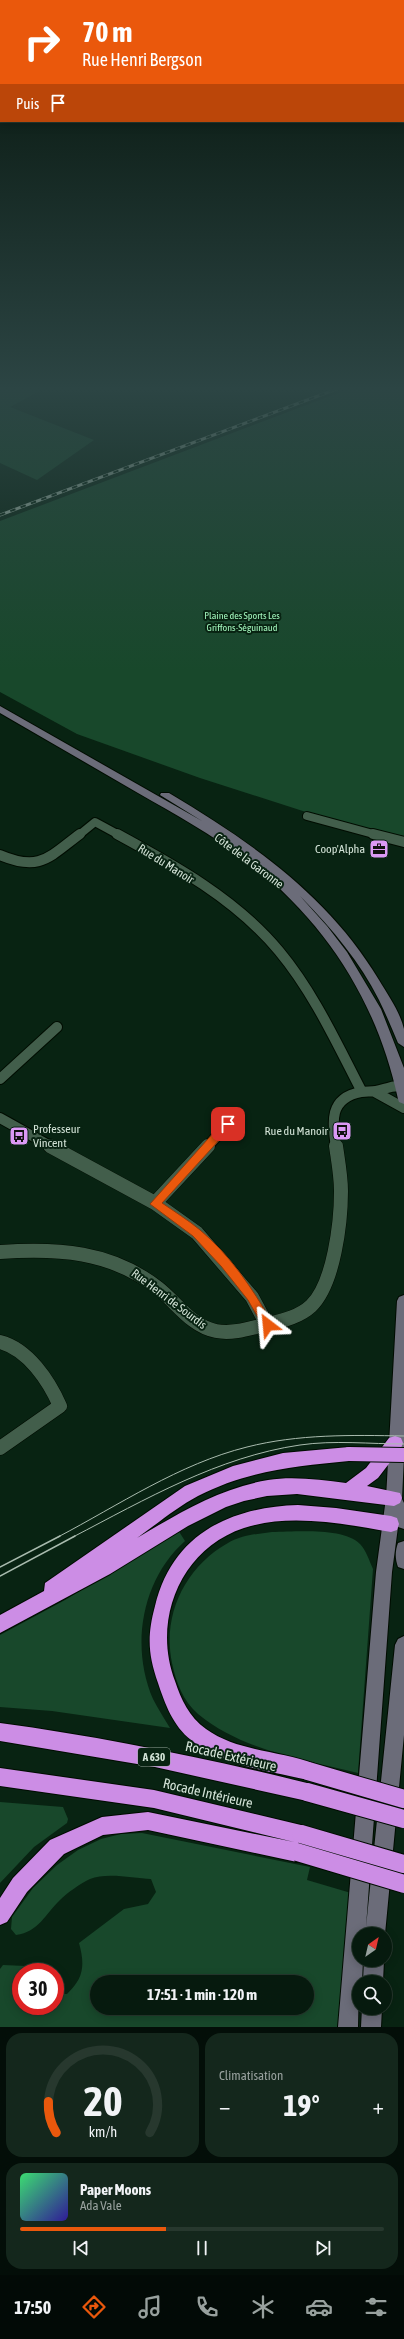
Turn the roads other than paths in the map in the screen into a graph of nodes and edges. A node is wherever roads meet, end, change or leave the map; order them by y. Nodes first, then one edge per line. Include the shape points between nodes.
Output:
1 (0, 700) edge
2 (0, 709) edge
3 (307, 816) dead end
4 (404, 842) edge
5 (0, 854) edge
6 (57, 1027) dead end
7 (404, 1043) edge
8 (0, 1080) edge
9 (403, 1086) edge
10 (369, 1092) junction
11 (404, 1100) edge
12 (404, 1108) edge
13 (0, 1118) edge
14 (228, 1124) dead end
15 (155, 1204) junction
16 (0, 1252) edge
17 (404, 1302) edge
18 (268, 1325) junction
19 (0, 1342) edge
20 (400, 1441) edge
21 (0, 1448) edge
22 (348, 1492) junction
23 (399, 1499) edge
24 (400, 1524) edge
25 (404, 1549) edge
26 (404, 1561) edge
27 (0, 1623) edge
28 (404, 1645) edge
29 (0, 1732) edge
30 (0, 1777) edge
31 (404, 1799) edge
32 (404, 1820) edge
33 (299, 1843) junction
34 (404, 1864) edge
35 (404, 1884) edge
36 (0, 1915) edge
37 (376, 1927) edge
38 (372, 2015) edge
39 (348, 2027) edge
40 (371, 2027) edge

1 - 7 main road, Côte de la Garonne via 214,823 289,878 322,911 352,947 378,988
2 - 9 main road, Côte de la Garonne via 206,828 280,883 312,915 366,991 384,1031
3 - 4 street
5 - 10 street, Rue du Manoir via 26,862 45,862 95,822 236,909 264,935 297,974
6 - 8 street
9 - 10 street
9 - 11 main road, Côte de la Garonne
10 - 12 street
10 - 18 street via 342,1100 334,1111 332,1120 341,1190 332,1259 320,1295 302,1314
13 - 15 street
14 - 15 street
15 - 18 street via 197,1233 252,1297
16 - 18 street, Rue Henri de Sourdis via 46,1249 80,1252 125,1265 158,1288 196,1322 209,1329 224,1333
17 - 20 main road
19 - 21 street via 5,1342 19,1351 55,1392 60,1406
20 - 22 highway via 372,1473
20 - 23 main road
20 - 27 highway, bridge via 350,1454 283,1460 233,1473 192,1491
22 - 23 highway
22 - 27 highway via 269,1488 236,1495 200,1509 104,1568
23 - 24 main road
24 - 31 highway, bridge via 338,1516 284,1514 245,1519 216,1531 195,1547 172,1577 160,1612 158,1657 174,1706 198,1734 222,1747
24 - 39 main road via 384,1572
25 - 26 main road
28 - 37 main road
29 - 32 highway, Rocade Extérieure / A 630, bridge via 159,1758 307,1792
30 - 33 highway, Rocade Intérieure via 154,1800
33 - 34 highway, Rocade Intérieure, bridge
33 - 35 highway, bridge
33 - 36 highway via 148,1821 102,1826 57,1847 20,1885
38 - 40 main road

